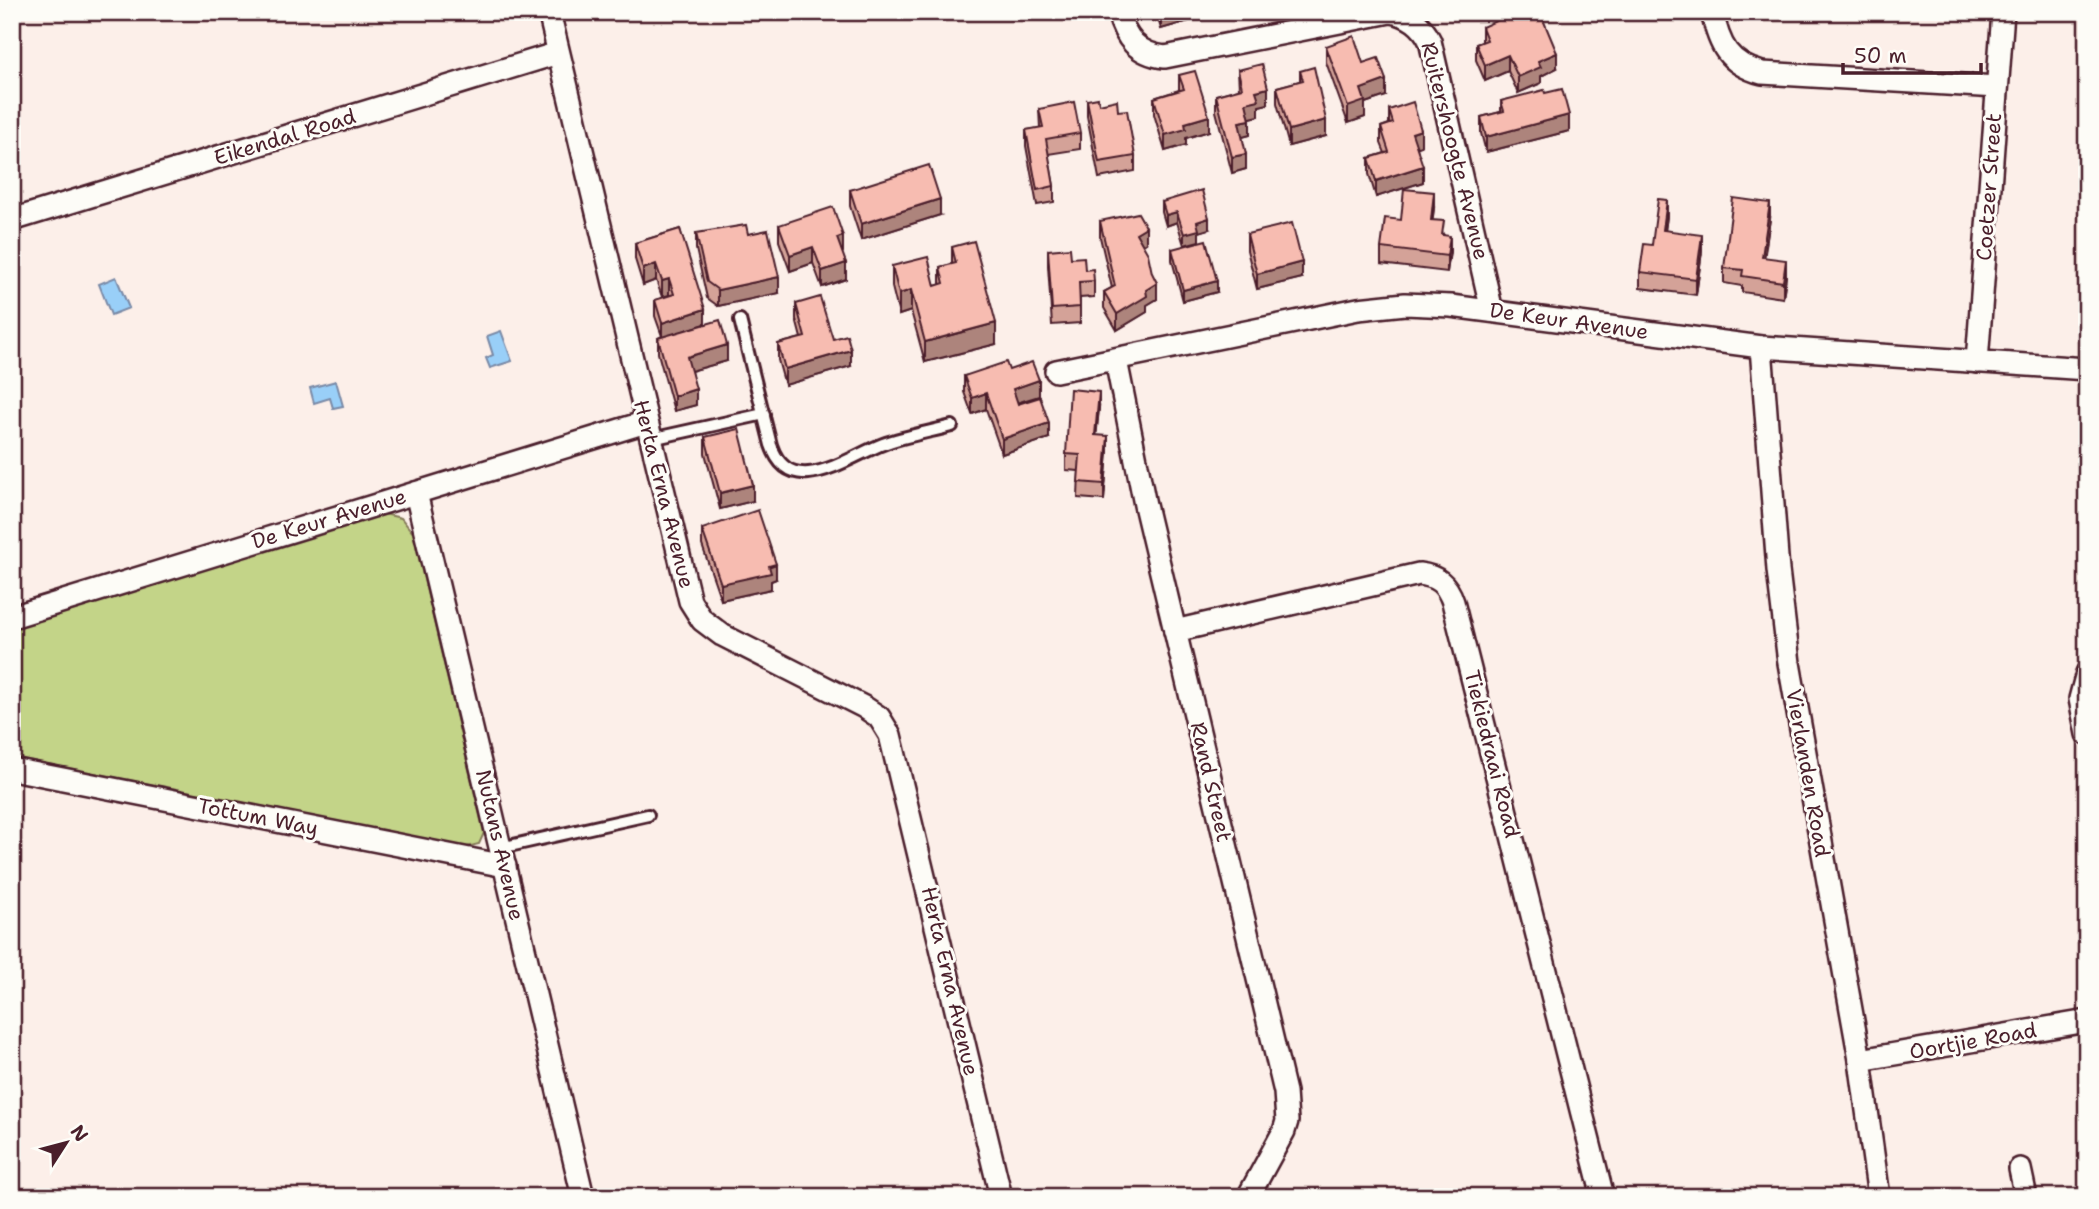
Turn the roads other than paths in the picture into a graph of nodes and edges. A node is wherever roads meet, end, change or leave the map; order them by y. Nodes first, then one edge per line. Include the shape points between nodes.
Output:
1 (548, 12) edge
2 (1118, 12) edge
3 (1390, 12) edge
4 (1712, 12) edge
5 (2003, 12) edge
6 (558, 53) junction
7 (1997, 86) junction
8 (12, 220) edge
9 (1492, 311) junction
10 (740, 320) dead end
11 (1761, 347) junction
12 (1116, 360) junction
13 (1977, 362) junction
14 (2087, 369) edge
15 (1056, 371) dead end
16 (764, 414) junction
17 (952, 426) dead end
18 (649, 430) junction
19 (416, 493) junction
20 (12, 617) edge
21 (1175, 631) junction
22 (2087, 673) edge
23 (2087, 734) edge
24 (12, 769) edge
25 (648, 815) dead end
26 (503, 857) junction
27 (2087, 1021) edge
28 (1860, 1060) junction
29 (2020, 1170) dead end
30 (583, 1197) edge
31 (1001, 1197) edge
32 (1248, 1197) edge
33 (1603, 1197) edge
34 (1880, 1197) edge
35 (2026, 1197) edge

1 - 6 street, Herta Erna Avenue
2 - 3 street, Ruitershoogte Avenue via 1133,44 1165,57
3 - 9 street, Ruitershoogte Avenue via 1413,19 1430,41
4 - 7 street via 1723,47 1738,64 1762,73
5 - 7 street, Coetzer Street
6 - 8 street, Eikendal Road
6 - 18 street, Herta Erna Avenue
7 - 13 street, Coetzer Street
9 - 11 street, De Keur Avenue
9 - 12 street, De Keur Avenue via 1384,304
10 - 16 lane
11 - 13 street, De Keur Avenue
11 - 28 street, Vierlanden Road via 1787,652
12 - 15 street, De Keur Avenue
12 - 21 street, Rand Street
13 - 14 street, De Keur Avenue
16 - 17 lane via 780,464 804,474 830,469 892,441
16 - 18 lane
18 - 19 street, De Keur Avenue
18 - 31 street, Herta Erna Avenue via 690,601 702,620 722,635 864,707 879,717 890,735
19 - 20 street, De Keur Avenue
19 - 26 street, Nutans Avenue
21 - 32 street, Rand Street via 1285,1092 1284,1131
21 - 33 street, Tiekiedraai Road via 1419,574 1445,585 1457,615
22 - 23 street via 2080,699
24 - 26 street, Tottum Way
25 - 26 lane
26 - 30 street, Nutans Avenue
27 - 28 street, Oortjie Road
28 - 34 street, Vierlanden Road
29 - 35 street

